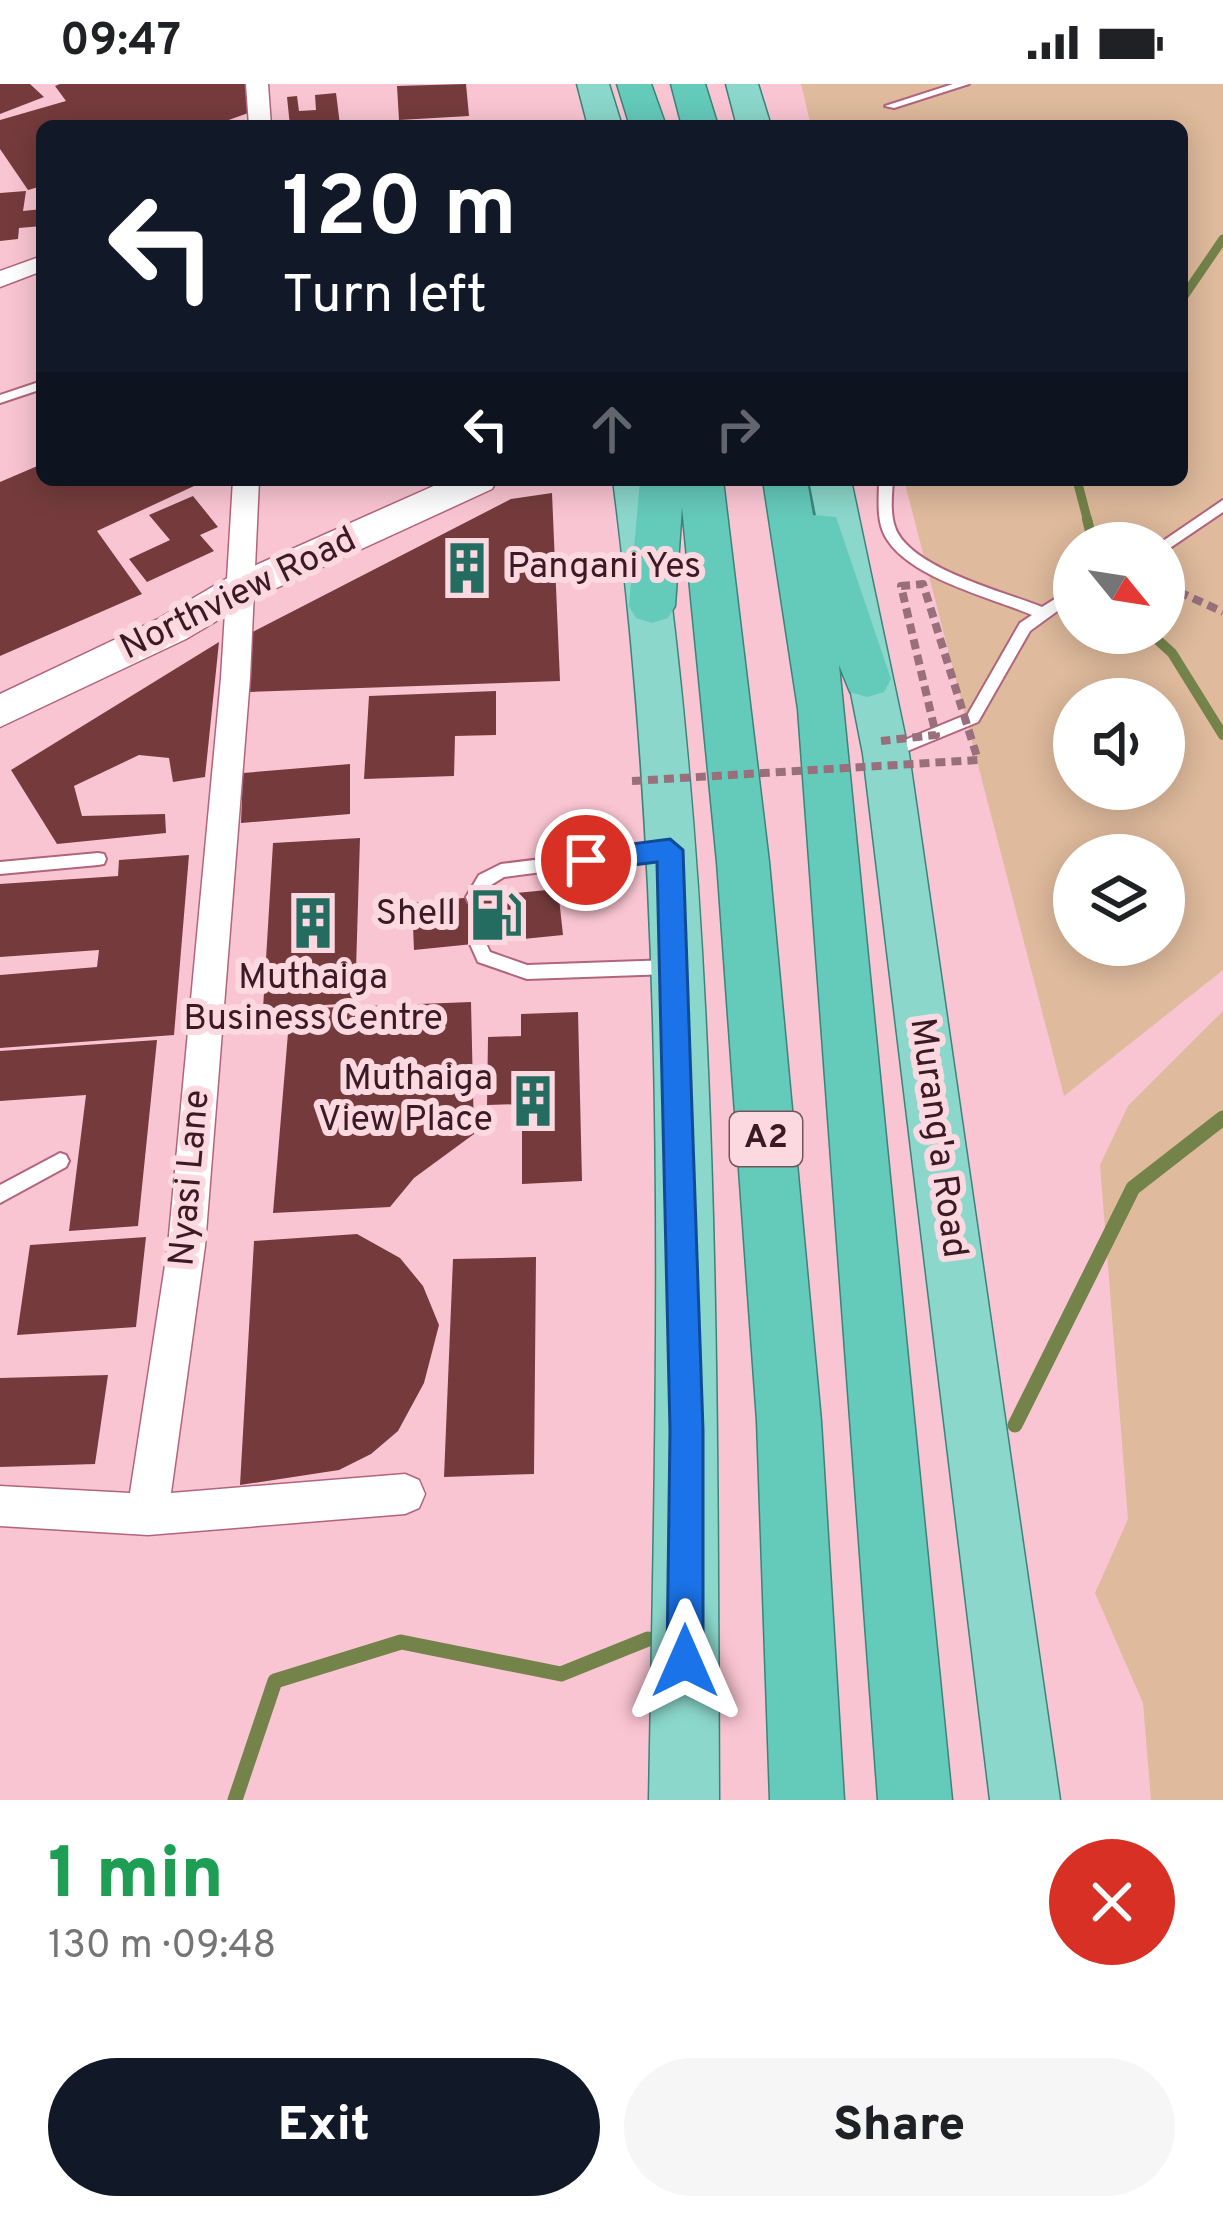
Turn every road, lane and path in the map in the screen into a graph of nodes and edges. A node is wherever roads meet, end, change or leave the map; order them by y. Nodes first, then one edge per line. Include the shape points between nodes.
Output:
1 (257, 84) edge
2 (593, 84) edge
3 (634, 84) edge
4 (688, 84) edge
5 (742, 84) edge
6 (964, 84) edge
7 (890, 106) dead end
8 (260, 120) edge
9 (602, 120) edge
10 (646, 120) edge
11 (698, 120) edge
12 (752, 120) edge
13 (36, 265) edge
14 (0, 280) edge
15 (36, 387) edge
16 (0, 399) edge
17 (246, 486) edge
18 (466, 486) edge
19 (635, 486) edge
20 (662, 486) edge
21 (701, 486) edge
22 (786, 486) edge
23 (807, 486) edge
24 (831, 486) edge
25 (886, 486) edge
26 (1223, 505) edge
27 (1185, 532) edge
28 (243, 587) junction
29 (1185, 595) edge
30 (1053, 605) edge
31 (652, 606) junction
32 (1223, 612) edge
33 (1042, 613) junction
34 (867, 679) junction
35 (0, 712) edge
36 (884, 747) junction
37 (632, 781) dead end
38 (670, 850) junction
39 (98, 859) dead end
40 (0, 868) edge
41 (474, 897) dead end
42 (478, 944) dead end
43 (676, 967) junction
44 (59, 1161) dead end
45 (0, 1195) edge
46 (405, 1493) dead end
47 (0, 1506) edge
48 (148, 1514) junction
49 (684, 1800) edge
50 (807, 1800) edge
51 (915, 1800) edge
52 (1024, 1800) edge

1 - 8 street
2 - 9 main road
3 - 10 highway
4 - 11 highway
5 - 12 main road
6 - 7 lane
13 - 14 street
15 - 16 lane
17 - 28 street, Nyasi Lane
18 - 28 main road, Northview Road
19 - 31 main road
20 - 31 highway
21 - 50 highway, A2 via 743,862 787,1397
22 - 51 highway, Murang'a Road via 822,709
23 - 34 highway
24 - 34 main road, Murang'a Road
25 - 33 lane via 892,538 906,552
26 - 27 lane
28 - 35 main road, Northview Road
28 - 48 street, Nyasi Lane via 183,1284
29 - 32 path
30 - 33 lane
31 - 38 main road
33 - 36 lane via 1025,627 973,718
34 - 36 main road, Murang'a Road
36 - 37 path, bridge via 936,735 902,586 923,584 978,760
36 - 52 main road, Murang'a Road
38 - 41 lane via 501,871
38 - 43 main road
39 - 40 lane
42 - 43 lane via 484,957 527,972
43 - 49 main road via 687,1430
44 - 45 lane
46 - 48 street
47 - 48 street

